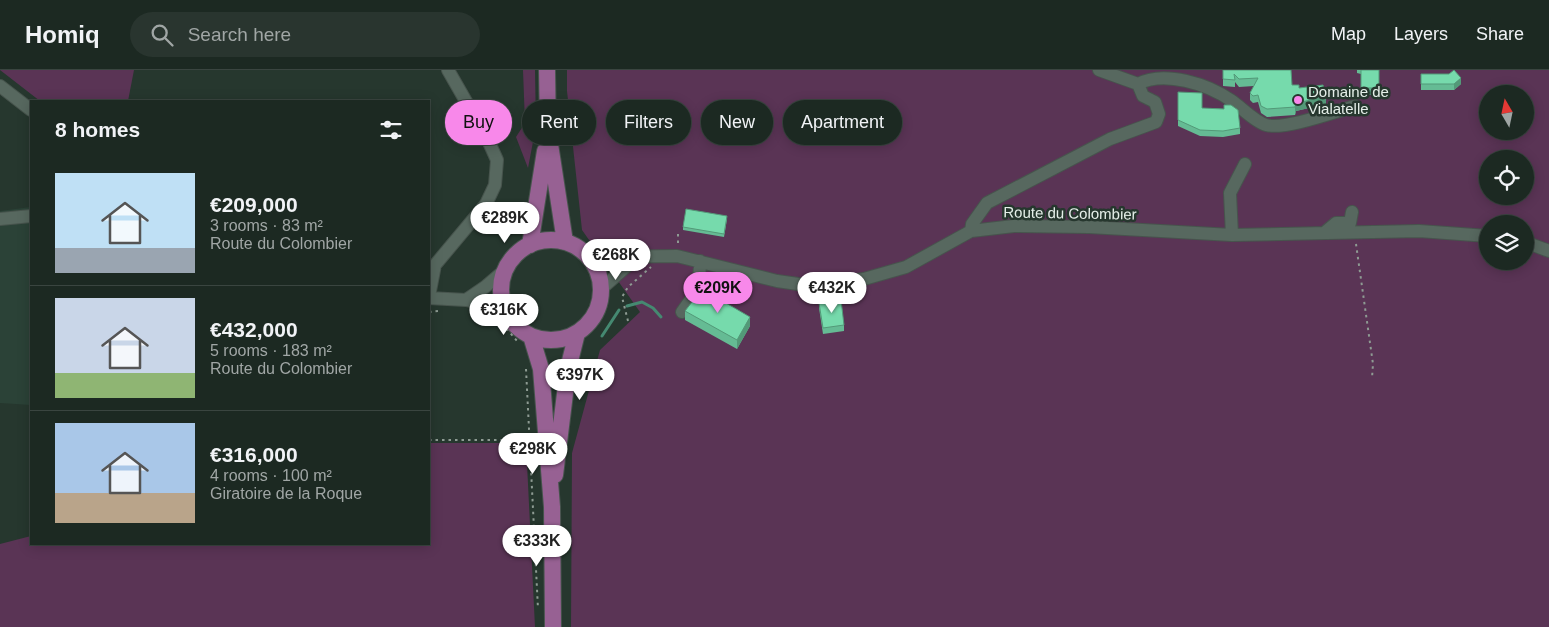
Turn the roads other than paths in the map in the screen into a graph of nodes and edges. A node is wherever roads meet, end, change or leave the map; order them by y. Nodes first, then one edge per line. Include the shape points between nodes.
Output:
1 (448, 70) edge
2 (547, 70) edge
3 (1100, 70) edge
4 (1138, 84) junction
5 (0, 86) edge
6 (547, 100) edge
7 (1355, 106) dead end
8 (30, 109) edge
9 (546, 145) edge
10 (551, 145) edge
11 (1245, 164) dead end
12 (1352, 212) dead end
13 (30, 216) edge
14 (0, 219) edge
15 (971, 231) junction
16 (1324, 233) junction
17 (1232, 235) junction
18 (1479, 235) edge
19 (530, 245) junction
20 (1534, 245) edge
21 (572, 246) junction
22 (1549, 251) edge
23 (636, 258) junction
24 (700, 261) junction
25 (506, 269) junction
26 (601, 289) junction
27 (430, 292) edge
28 (430, 297) edge
29 (466, 300) junction
30 (498, 312) junction
31 (682, 312) dead end
32 (577, 333) junction
33 (525, 339) junction
34 (552, 506) junction
35 (553, 627) edge

1 - 27 street via 497,160 495,185 486,204 435,265
2 - 6 main road
3 - 4 street
4 - 7 street via 1148,76 1189,80 1210,88 1264,125 1277,127
4 - 15 street via 1143,96 1155,102 1160,114 1156,122 1110,139 987,203 972,224
5 - 8 street
9 - 19 main road
10 - 21 main road
11 - 17 street via 1230,192
12 - 16 street via 1350,223 1336,223
13 - 14 street
15 - 17 street, Route du Colombier via 1014,226 1089,227
15 - 24 street, Route du Colombier via 906,267 864,279 825,285 777,281
16 - 17 street, Route du Colombier
16 - 18 street, Route du Colombier via 1420,231
19 - 21 main road via 548,240
19 - 25 main road via 516,255
20 - 22 street
21 - 23 street, Route du Colombier via 602,257
21 - 26 main road via 592,262
23 - 24 street, Route du Colombier via 677,256
23 - 26 street
24 - 31 street via 699,288
25 - 29 street
25 - 30 main road
26 - 32 main road via 595,314
28 - 29 street
29 - 30 street
30 - 33 main road via 515,325
32 - 33 main road via 559,339
32 - 34 main road via 568,369
33 - 34 main road via 541,369 538,440
34 - 35 main road

